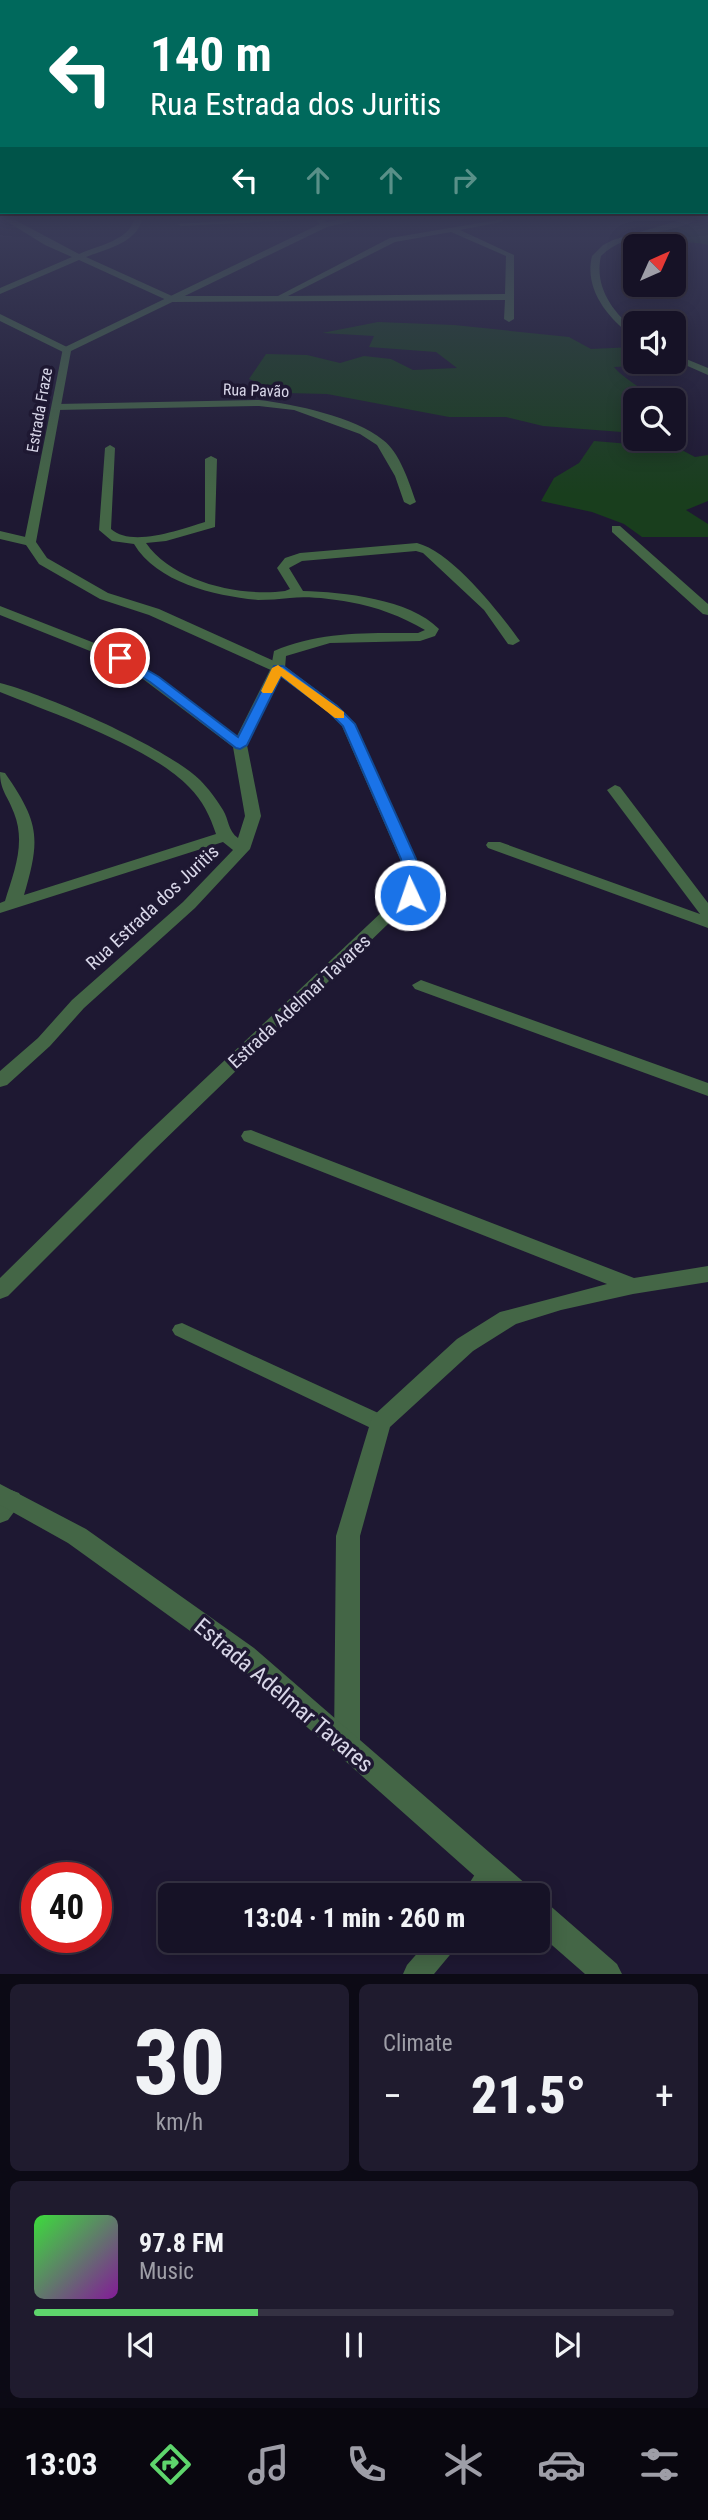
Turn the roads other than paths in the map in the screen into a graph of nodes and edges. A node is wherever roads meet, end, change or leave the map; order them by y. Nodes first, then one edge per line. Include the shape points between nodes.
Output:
1 (146, 311) edge
2 (509, 311) edge
3 (610, 311) edge
4 (0, 317) edge
5 (509, 319) dead end
6 (623, 324) edge
7 (66, 350) junction
8 (686, 363) edge
9 (708, 372) edge
10 (57, 407) junction
11 (110, 448) dead end
12 (211, 459) dead end
13 (410, 502) dead end
14 (616, 529) dead end
15 (0, 535) edge
16 (140, 540) junction
17 (30, 542) junction
18 (294, 594) junction
19 (0, 610) edge
20 (708, 611) edge
21 (513, 641) dead end
22 (278, 668) junction
23 (0, 687) edge
24 (240, 745) junction
25 (0, 776) edge
26 (615, 790) dead end
27 (225, 836) junction
28 (494, 845) dead end
29 (242, 849) junction
30 (7, 906) edge
31 (708, 914) edge
32 (708, 923) edge
33 (421, 985) dead end
34 (0, 1081) edge
35 (708, 1090) edge
36 (251, 1136) dead end
37 (708, 1274) edge
38 (633, 1286) junction
39 (0, 1290) edge
40 (182, 1330) dead end
41 (380, 1423) junction
42 (4, 1503) edge
43 (347, 1745) junction
44 (491, 1872) junction
45 (483, 1883) edge
46 (503, 1883) edge
47 (550, 1924) edge
48 (434, 1953) edge
49 (416, 1974) edge
50 (607, 1974) edge

1 - 7 street, Estrada Fraze
2 - 5 street
3 - 6 street
4 - 7 street
7 - 10 street, Estrada Fraze
8 - 9 street
10 - 13 street, Rua Pavão via 296,407 381,443
10 - 17 street, Estrada Fraze
11 - 16 street via 105,530 122,541
12 - 16 street via 211,524
14 - 20 street
15 - 17 street
16 - 18 street via 165,568 182,578 267,597
17 - 22 street, Estrada Adelmar Tavares via 43,561 104,596 166,617
18 - 21 street via 297,590 283,568 289,561 417,547 489,607
18 - 22 street via 365,600 432,629 420,637 291,647 279,654
19 - 24 street via 120,658
22 - 24 street
22 - 39 street, Estrada Adelmar Tavares via 348,724 408,859 413,882 410,895
23 - 27 street via 68,713 168,764 194,783 216,811
24 - 29 street, Rua Estrada dos Juritis via 253,816
25 - 30 street via 27,821 29,844
26 - 31 street
27 - 29 street
27 - 30 street
28 - 32 street
29 - 34 street, Rua Estrada dos Juritis via 189,905
33 - 35 street
36 - 38 street
37 - 38 street
38 - 41 street via 509,1318 465,1345
40 - 41 lane
41 - 43 street via 348,1536
42 - 43 street, Estrada Adelmar Tavares via 77,1536 245,1656
43 - 44 street, Estrada Adelmar Tavares
44 - 45 lane
44 - 46 street, Estrada Adelmar Tavares
47 - 50 street
48 - 49 lane

